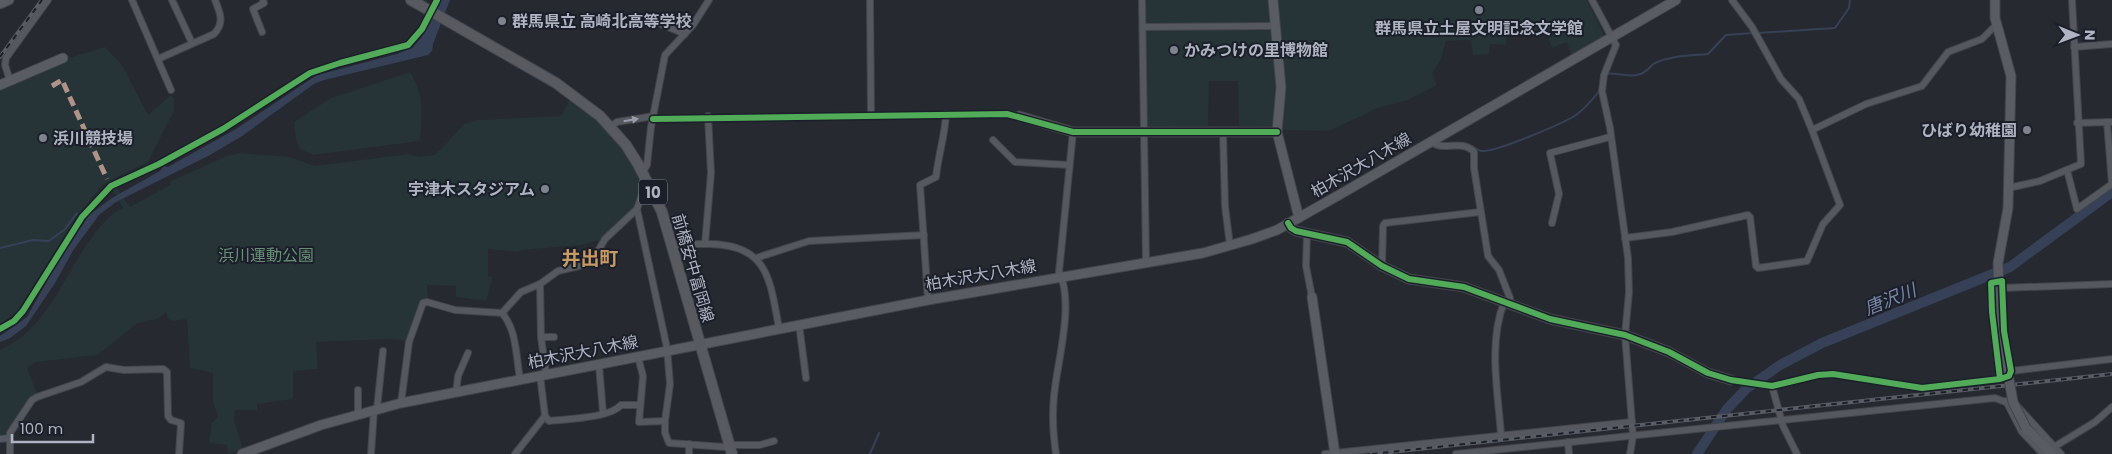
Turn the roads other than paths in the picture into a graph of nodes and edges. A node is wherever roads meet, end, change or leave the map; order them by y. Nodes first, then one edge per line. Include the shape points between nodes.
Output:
1 (9, 0) edge
2 (48, 0) edge
3 (132, 0) edge
4 (172, 0) edge
5 (215, 0) edge
6 (263, 0) edge
7 (411, 0) edge
8 (709, 0) edge
9 (870, 0) edge
10 (1142, 0) edge
11 (1273, 0) edge
12 (1592, 0) edge
13 (1674, 0) edge
14 (1732, 0) edge
15 (1995, 0) edge
16 (2072, 0) edge
17 (0, 4) edge
18 (661, 24) dead end
19 (1997, 24) junction
20 (1275, 26) junction
21 (1143, 28) junction
22 (262, 32) dead end
23 (685, 34) junction
24 (1612, 37) junction
25 (192, 43) junction
26 (2112, 44) edge
27 (2074, 47) junction
28 (63, 58) dead end
29 (158, 59) junction
30 (10, 81) junction
31 (0, 85) edge
32 (172, 90) dead end
33 (871, 114) junction
34 (946, 114) junction
35 (708, 116) junction
36 (1019, 116) joint
37 (653, 117) junction
38 (2110, 122) edge
39 (2077, 123) junction
40 (610, 127) junction
41 (1812, 130) junction
42 (1073, 132) junction
43 (1143, 132) junction
44 (1223, 132) junction
45 (1277, 132) junction
46 (1610, 137) junction
47 (993, 140) dead end
48 (1431, 141) junction
49 (1069, 165) junction
50 (2067, 170) junction
51 (645, 175) junction
52 (2112, 184) edge
53 (2008, 188) junction
54 (637, 209) junction
55 (1480, 212) junction
56 (1299, 218) junction
57 (1288, 223) junction
58 (1552, 223) dead end
59 (1306, 233) junction
60 (924, 235) junction
61 (1624, 238) junction
62 (706, 244) junction
63 (1230, 246) junction
64 (672, 247) junction
65 (756, 258) junction
66 (1146, 262) junction
67 (1382, 266) junction
68 (1060, 276) junction
69 (1999, 279) junction
70 (540, 284) junction
71 (2112, 284) edge
72 (1312, 296) joint
73 (928, 300) junction
74 (1506, 303) junction
75 (502, 313) junction
76 (799, 324) junction
77 (779, 328) junction
78 (1625, 335) junction
79 (541, 337) junction
80 (554, 337) dead end
81 (699, 345) junction
82 (383, 351) dead end
83 (668, 352) junction
84 (468, 353) dead end
85 (638, 357) junction
86 (2112, 359) edge
87 (598, 365) junction
88 (2011, 371) junction
89 (543, 375) junction
90 (806, 378) dead end
91 (520, 379) junction
92 (2000, 379) junction
93 (1731, 380) joint
94 (1772, 386) junction
95 (358, 390) dead end
96 (456, 392) junction
97 (2006, 401) junction
98 (401, 403) junction
99 (639, 406) junction
100 (2112, 406) edge
101 (376, 410) junction
102 (603, 413) junction
103 (358, 414) junction
104 (545, 416) junction
105 (2028, 418) junction
106 (1781, 420) junction
107 (664, 421) junction
108 (1632, 422) junction
109 (2022, 427) junction
110 (1500, 435) junction
111 (1633, 436) junction
112 (9, 438) junction
113 (0, 440) edge
114 (774, 441) dead end
115 (1568, 442) junction
116 (689, 444) junction
117 (731, 448) edge
118 (2053, 451) edge
119 (1335, 453) edge
120 (10, 454) edge
121 (179, 454) edge
122 (242, 454) edge
123 (371, 454) edge
124 (514, 454) edge
125 (689, 454) edge
126 (1056, 454) edge
127 (1325, 454) edge
128 (1456, 454) edge
129 (1569, 454) edge
130 (1630, 454) edge
131 (1797, 454) edge
132 (2043, 454) edge
133 (2061, 454) edge

1 - 17 street
2 - 30 street via 6,58
3 - 29 street
4 - 25 street
5 - 25 street via 221,16 220,26 214,34
6 - 22 street via 264,3 253,9
7 - 40 main road, 前橋安中富岡線 / 10 via 568,91
8 - 23 street
9 - 33 street
10 - 21 street
11 - 20 street
12 - 24 street
13 - 24 street, 柏木沢大八木線
14 - 41 street via 1752,27 1781,79 1799,100
15 - 19 street
16 - 27 street
18 - 23 street
19 - 41 street via 1982,38 1948,52 1922,86 1866,104
19 - 53 street via 2011,76
20 - 21 street
20 - 45 street via 1281,87
21 - 43 street
23 - 37 street via 665,55
24 - 46 street via 1616,47 1602,83
24 - 48 street, 柏木沢大八木線
25 - 29 street
26 - 27 street
27 - 39 street
28 - 30 street
29 - 32 street
30 - 31 street
33 - 34 street
33 - 35 street
34 - 36 street
34 - 60 street via 936,177 920,186
35 - 37 street
35 - 62 street via 711,173
36 - 42 street
40 -> 37 street via 617,122
37 - 51 street
38 - 39 street
38 - 52 street
39 - 50 street via 2081,164
40 - 51 main road, 前橋安中富岡線 / 10
41 - 61 street via 1840,205 1823,224 1808,260 1758,268 1748,215 1672,232
42 - 43 street
42 - 49 street
43 - 44 street
43 - 66 street
44 - 45 street
44 - 63 street via 1225,206
45 - 56 street
46 - 58 street via 1550,154 1559,194
46 - 61 street
47 - 49 street via 1015,162
48 - 55 street via 1436,145 1465,146 1474,152
48 - 56 street, 柏木沢大八木線
49 - 68 street
50 - 52 street via 2077,208
50 - 53 street via 2040,181
51 - 54 street
51 - 64 main road, 前橋安中富岡線 / 10 via 662,212
53 - 69 street
54 - 70 street via 605,239 591,263 565,268
54 - 83 street
55 - 67 street via 1385,224
55 - 74 street via 1488,256 1499,270 1510,298
56 - 57 street, 柏木沢大八木線
57 - 59 street via 1293,230
57 - 63 street, 柏木沢大八木線 via 1268,234
59 - 67 street via 1347,242
59 - 72 street via 1306,266
60 - 65 street via 809,241
60 - 73 street
61 - 78 street via 1629,282
62 - 64 street
62 - 65 street via 730,245
63 - 66 street, 柏木沢大八木線
64 - 81 main road, 前橋安中富岡線 / 10
65 - 77 street via 770,280
66 - 68 street, 柏木沢大八木線
67 - 74 street via 1409,278 1464,288
68 - 73 street, 柏木沢大八木線
68 - 126 street via 1065,312 1054,394
69 - 71 street
69 - 88 street
69 - 92 street via 1991,283
69 - 109 street, bridge via 2000,329 2013,402
70 - 75 street via 521,292
70 - 79 street
72 - 119 street
73 - 76 street, 柏木沢大八木線
74 - 78 street via 1563,323
74 - 110 street via 1499,315 1495,340 1495,392
75 - 91 street via 512,330
75 - 98 street via 455,310 423,303 410,342
76 - 77 street, 柏木沢大八木線
76 - 90 street
77 - 81 street, 柏木沢大八木線
78 - 93 street via 1708,373
78 - 108 street
79 - 80 street
79 - 89 street
81 - 83 street, 柏木沢大八木線
81 - 117 main road, 前橋安中富岡線 / 10
82 - 101 street
83 - 85 street, 柏木沢大八木線
83 - 107 street via 670,384
84 - 96 street via 458,376
85 - 87 street, 柏木沢大八木線
85 - 99 street via 643,376
86 - 88 street
87 - 89 street, 柏木沢大八木線
87 - 102 street
88 - 92 street via 2009,376
89 - 91 street, 柏木沢大八木線
89 - 104 street
91 - 96 street, 柏木沢大八木線
92 - 94 street via 1922,388 1825,374
93 - 94 street
94 - 106 street
95 - 103 street
96 - 98 street, 柏木沢大八木線
97 - 105 street via 2018,407
97 - 106 street via 1995,398
97 - 109 street
98 - 101 street, 柏木沢大八木線
99 - 102 street via 621,406 616,411
99 - 107 street via 639,422
100 - 118 street
101 - 103 street, 柏木沢大八木線
101 - 123 street
102 - 104 street via 594,417 549,421
103 - 122 street, 柏木沢大八木線 via 321,424
104 - 124 street
105 - 109 street
105 - 118 street
106 - 111 street
106 - 131 street
107 - 116 street via 670,443
108 - 110 street
108 - 111 street
109 - 118 street
109 - 132 street via 2026,438
110 - 119 street
111 - 115 street
111 - 130 street
112 - 113 street
112 - 120 street
112 - 121 street via 10,432 37,397 81,382 106,367 163,369 168,374 168,416 181,423
114 - 117 street
115 - 128 street
115 - 129 street
116 - 117 street
116 - 125 street
118 - 133 street
119 - 127 street

